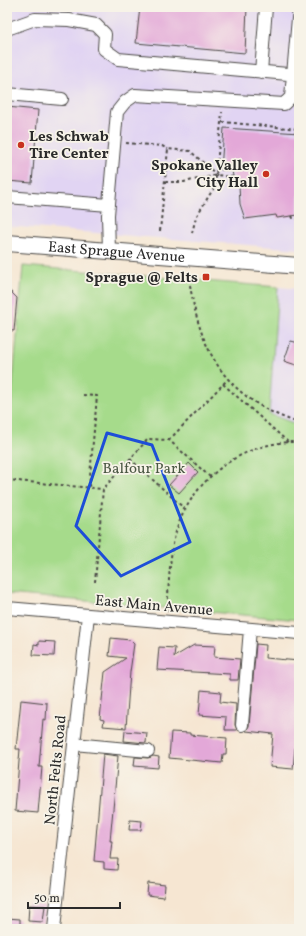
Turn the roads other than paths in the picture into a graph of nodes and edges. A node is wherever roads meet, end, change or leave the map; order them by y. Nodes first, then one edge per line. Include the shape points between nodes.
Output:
1 (266, 7) edge
2 (299, 7) edge
3 (7, 29) edge
4 (261, 72) junction
5 (296, 75) edge
6 (7, 94) edge
7 (62, 99) dead end
8 (7, 197) edge
9 (109, 205) junction
10 (7, 244) edge
11 (109, 251) junction
12 (299, 266) edge
13 (7, 608) edge
14 (88, 615) junction
15 (250, 629) junction
16 (299, 633) edge
17 (242, 725) dead end
18 (74, 744) junction
19 (148, 751) dead end
20 (54, 929) edge

1 - 4 street
2 - 5 street
3 - 4 street via 35,19 69,20 96,25 105,34 104,50 118,59
4 - 5 street
5 - 9 street via 291,97 284,104 135,95 117,112
6 - 7 street
8 - 9 street
9 - 11 street
10 - 11 main road, East Sprague Avenue
11 - 12 main road, East Sprague Avenue
13 - 14 street, East Main Avenue
14 - 15 street, East Main Avenue
14 - 18 street, North Felts Road
15 - 16 street, East Main Avenue
15 - 17 street
18 - 19 street
18 - 20 street, North Felts Road

